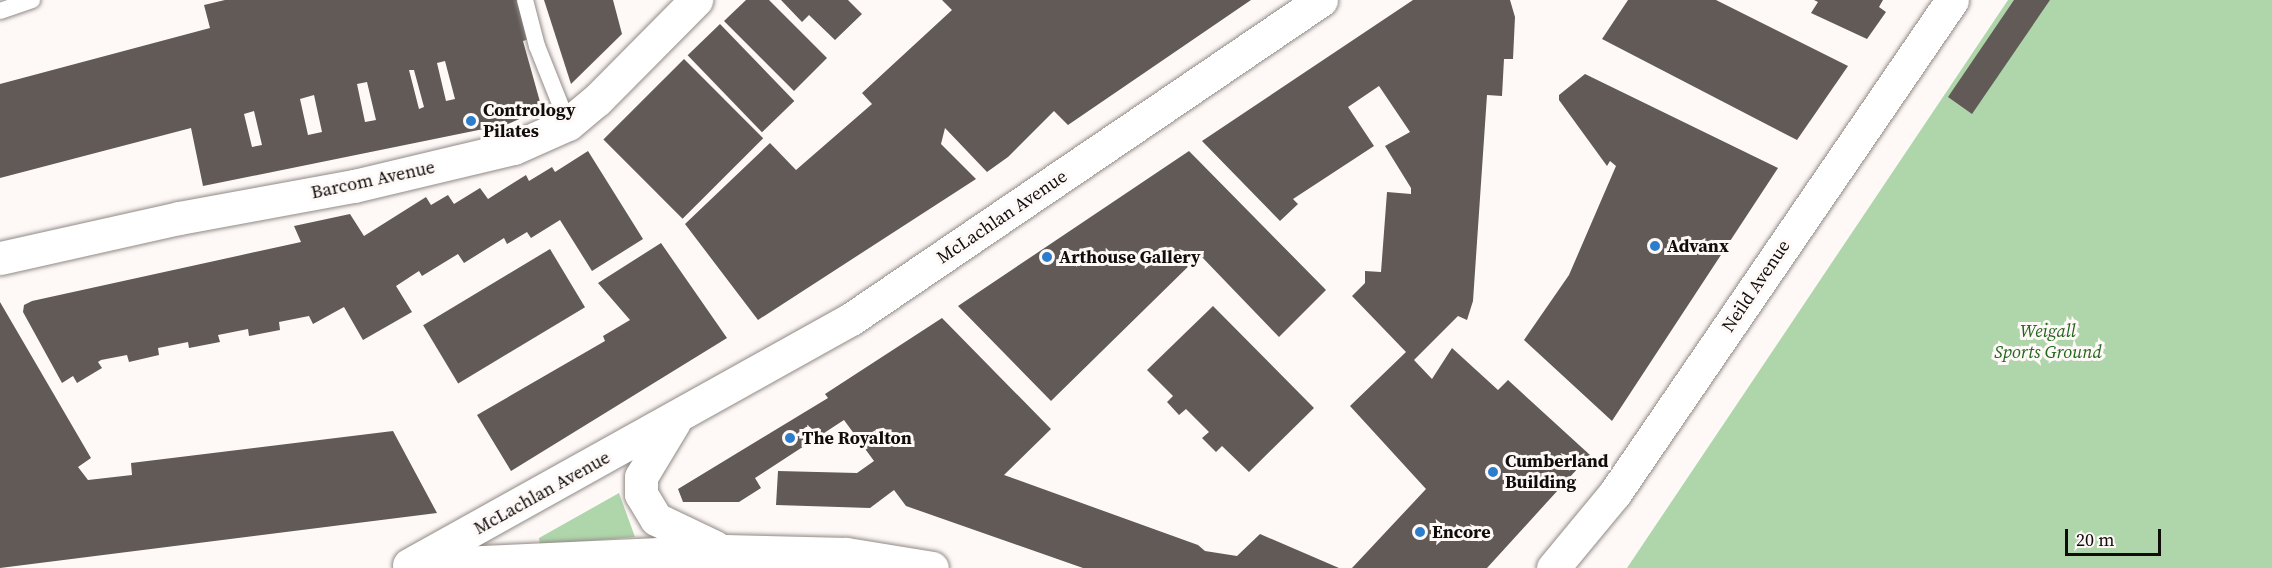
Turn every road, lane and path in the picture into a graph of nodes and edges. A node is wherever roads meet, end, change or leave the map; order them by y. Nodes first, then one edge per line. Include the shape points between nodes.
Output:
1 (32, 0) edge
2 (525, 0) edge
3 (696, 0) edge
4 (1321, 0) edge
5 (1952, 0) edge
6 (0, 11) edge
7 (568, 124) junction
8 (0, 258) edge
9 (675, 421) junction
10 (725, 551) junction
11 (599, 562) edge
12 (398, 567) edge
13 (932, 568) edge
14 (1553, 568) edge

1 - 6 lane
2 - 7 lane via 537,46
3 - 7 main road, Barcom Avenue
4 - 9 main road, McLachlan Avenue via 851,319
5 - 14 main road, Neild Avenue via 1615,493
7 - 8 main road, Barcom Avenue via 514,148 388,178 179,218
9 - 10 main road, McLachlan Avenue via 641,477 641,494 656,519
9 - 12 main road, McLachlan Avenue
10 - 11 main road
10 - 13 main road via 846,554
11 - 12 main road

